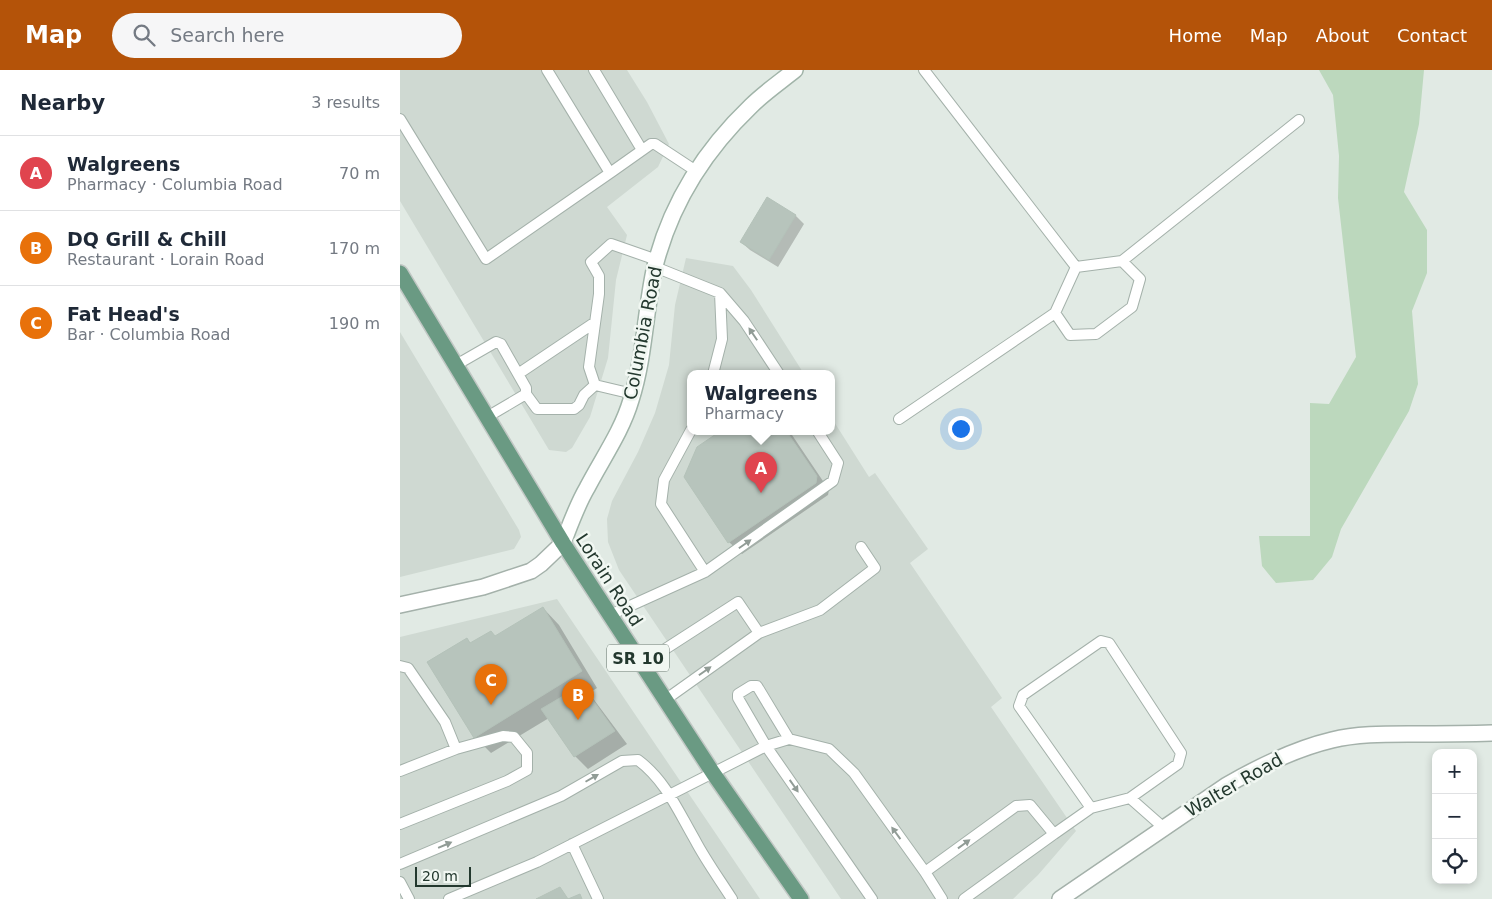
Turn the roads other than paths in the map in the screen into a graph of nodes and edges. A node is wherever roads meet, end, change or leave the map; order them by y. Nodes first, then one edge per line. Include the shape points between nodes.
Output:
1 (547, 70) edge
2 (594, 70) edge
3 (794, 70) edge
4 (924, 70) edge
5 (400, 119) edge
6 (1299, 120) dead end
7 (642, 150) junction
8 (696, 171) junction
9 (610, 173) junction
10 (1122, 260) junction
11 (656, 264) junction
12 (1076, 267) junction
13 (400, 273) edge
14 (720, 293) junction
15 (1055, 313) junction
16 (594, 323) junction
17 (456, 365) junction
18 (714, 370) edge
19 (777, 370) edge
20 (518, 374) junction
21 (595, 385) junction
22 (526, 394) junction
23 (633, 394) junction
24 (487, 417) junction
25 (899, 419) dead end
26 (688, 435) edge
27 (820, 435) edge
28 (563, 543) junction
29 (861, 547) dead end
30 (705, 572) junction
31 (400, 606) edge
32 (610, 615) junction
33 (759, 633) junction
34 (642, 664) junction
35 (400, 666) edge
36 (665, 700) junction
37 (1492, 733) edge
38 (789, 740) junction
39 (766, 746) junction
40 (456, 748) junction
41 (400, 771) edge
42 (713, 773) junction
43 (671, 795) junction
44 (1130, 798) junction
45 (1091, 808) junction
46 (400, 824) edge
47 (1164, 828) junction
48 (1054, 834) junction
49 (572, 844) junction
50 (400, 864) edge
51 (925, 872) junction
52 (400, 882) edge
53 (409, 899) edge
54 (449, 899) edge
55 (598, 899) edge
56 (732, 899) edge
57 (800, 899) edge
58 (872, 899) edge
59 (942, 899) edge
60 (964, 899) edge
61 (1060, 899) edge

1 - 9 lane
2 - 7 lane
3 - 8 street, Columbia Road via 718,141
4 - 12 lane
5 - 9 lane via 486,259
6 - 10 lane
7 - 8 lane via 655,144
7 - 9 lane
8 - 11 street, Columbia Road via 670,219
10 - 12 lane
10 - 15 lane via 1140,279 1132,307 1096,334 1070,335
11 - 14 lane
11 - 16 lane via 611,244 591,262 599,276
11 - 23 street, Columbia Road
12 - 15 lane
13 - 17 main road, Lorain Road / SR 10
14 - 18 lane via 722,339
19 -> 14 lane via 744,320
15 - 25 lane
16 - 20 lane
16 - 21 lane via 589,367
17 - 20 lane via 496,342 501,344
17 - 24 main road, Lorain Road / SR 10
20 - 22 lane
21 - 22 lane via 574,409 537,409
21 - 23 lane
22 - 24 lane
23 - 28 street, Columbia Road via 618,433 586,490
24 - 28 main road, Lorain Road / SR 10
26 - 30 lane via 664,480 661,504
30 -> 27 lane via 833,481 838,463
28 - 31 street, Columbia Road via 531,571 483,587
28 - 32 main road, Lorain Road / SR 10
29 - 33 lane via 875,568 820,610
30 - 32 lane
32 - 34 main road, Lorain Road / SR 10
33 - 34 lane via 738,602
36 -> 33 lane
34 - 36 main road, Lorain Road / SR 10
35 - 40 lane via 408,668 445,722
36 - 42 main road, Lorain Road / SR 10
37 - 47 street, Walter Road via 1351,736 1314,745 1251,771
38 - 39 lane
38 - 39 lane via 757,686 751,686 738,694 738,698
51 -> 38 lane via 854,773 829,749
39 - 42 lane
39 -> 58 lane
40 - 41 lane
40 - 46 lane via 503,736 514,737 527,753 527,770 508,781
42 - 43 lane
42 - 57 main road, Lorain Road / SR 10
43 - 49 lane
50 -> 43 lane via 560,796 622,761 638,760 652,770
43 - 56 lane
44 - 45 lane
44 - 45 lane via 1178,764 1181,753 1109,643 1100,641 1023,695 1019,706
44 - 47 lane
45 - 48 lane
47 - 61 street, Walter Road
51 -> 48 lane via 1016,806 1030,805
48 - 60 lane
49 - 54 lane
49 - 55 lane
51 - 59 lane
52 - 53 lane

